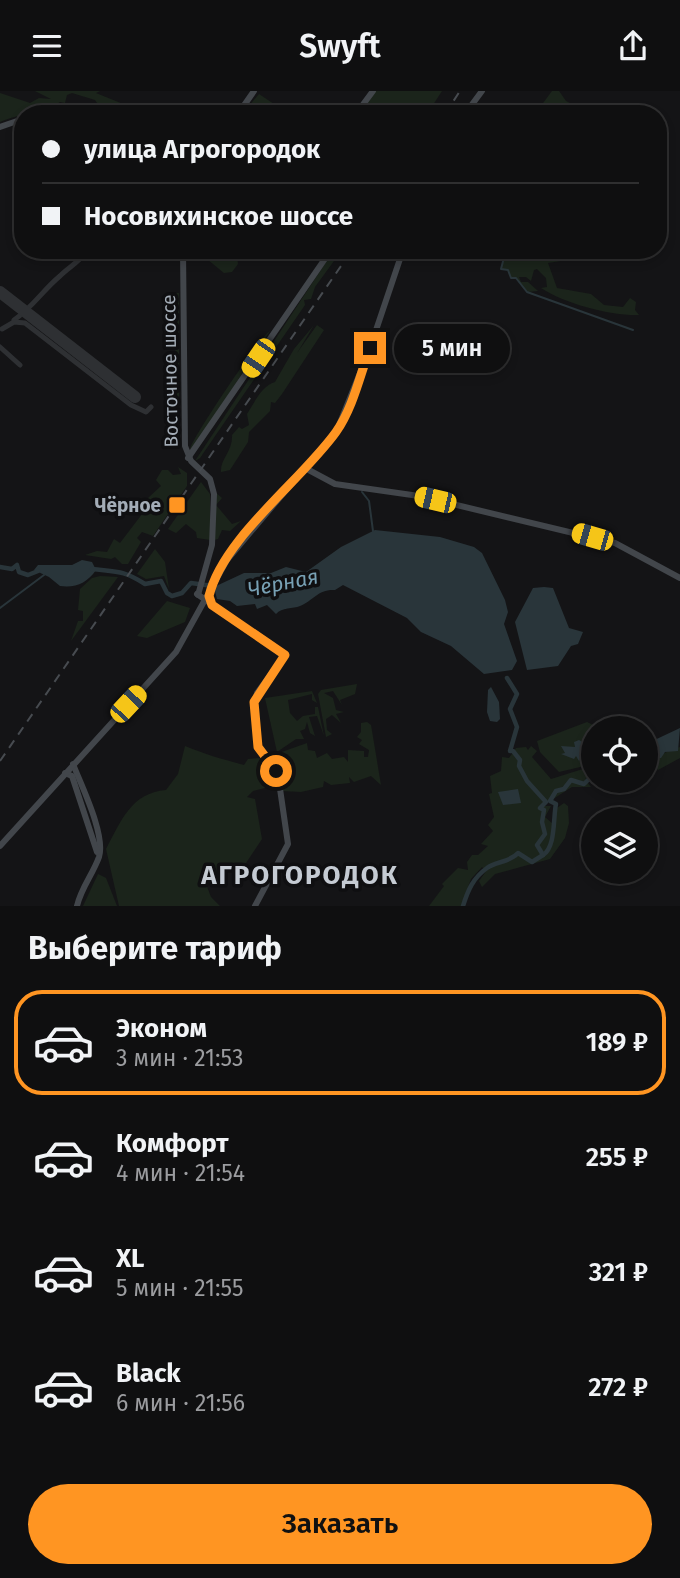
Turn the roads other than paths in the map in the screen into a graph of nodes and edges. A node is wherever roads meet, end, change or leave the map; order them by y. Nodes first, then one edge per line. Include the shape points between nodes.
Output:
1 (183, 259) edge
2 (325, 259) edge
3 (399, 259) edge
4 (186, 450) junction
5 (197, 450) junction
6 (188, 458) junction
7 (305, 468) junction
8 (212, 545) junction
9 (225, 562) junction
10 (205, 571) junction
11 (680, 578) edge
12 (212, 586) junction
13 (198, 588) junction
14 (208, 603) junction
15 (200, 611) junction
16 (73, 764) junction
17 (65, 773) junction
18 (0, 844) edge
19 (94, 868) junction
20 (77, 906) edge
21 (255, 906) edge

1 - 4 main road, Восточное шоссе
2 - 5 main road
3 - 7 main road via 346,414
4 - 5 main road
4 - 6 main road, Восточное шоссе
5 - 6 main road
6 - 8 main road, Восточное шоссе via 212,485
7 - 9 main road
7 - 11 main road via 335,484 451,503 626,547
8 - 9 main road via 213,564
8 - 10 main road, Восточное шоссе
9 - 12 main road
10 - 12 main road via 214,569
10 - 13 main road, Восточное шоссе
12 - 13 main road via 202,594
12 - 14 main road
13 - 14 main road
13 - 15 main road
14 - 15 main road
14 - 21 main road via 285,655 257,693 254,705 258,747 278,775 288,844
15 - 16 main road via 176,652
15 - 18 main road via 174,650
16 - 17 main road
16 - 19 main road via 100,841
17 - 18 main road
17 - 19 main road via 72,776 97,846
19 - 20 main road

